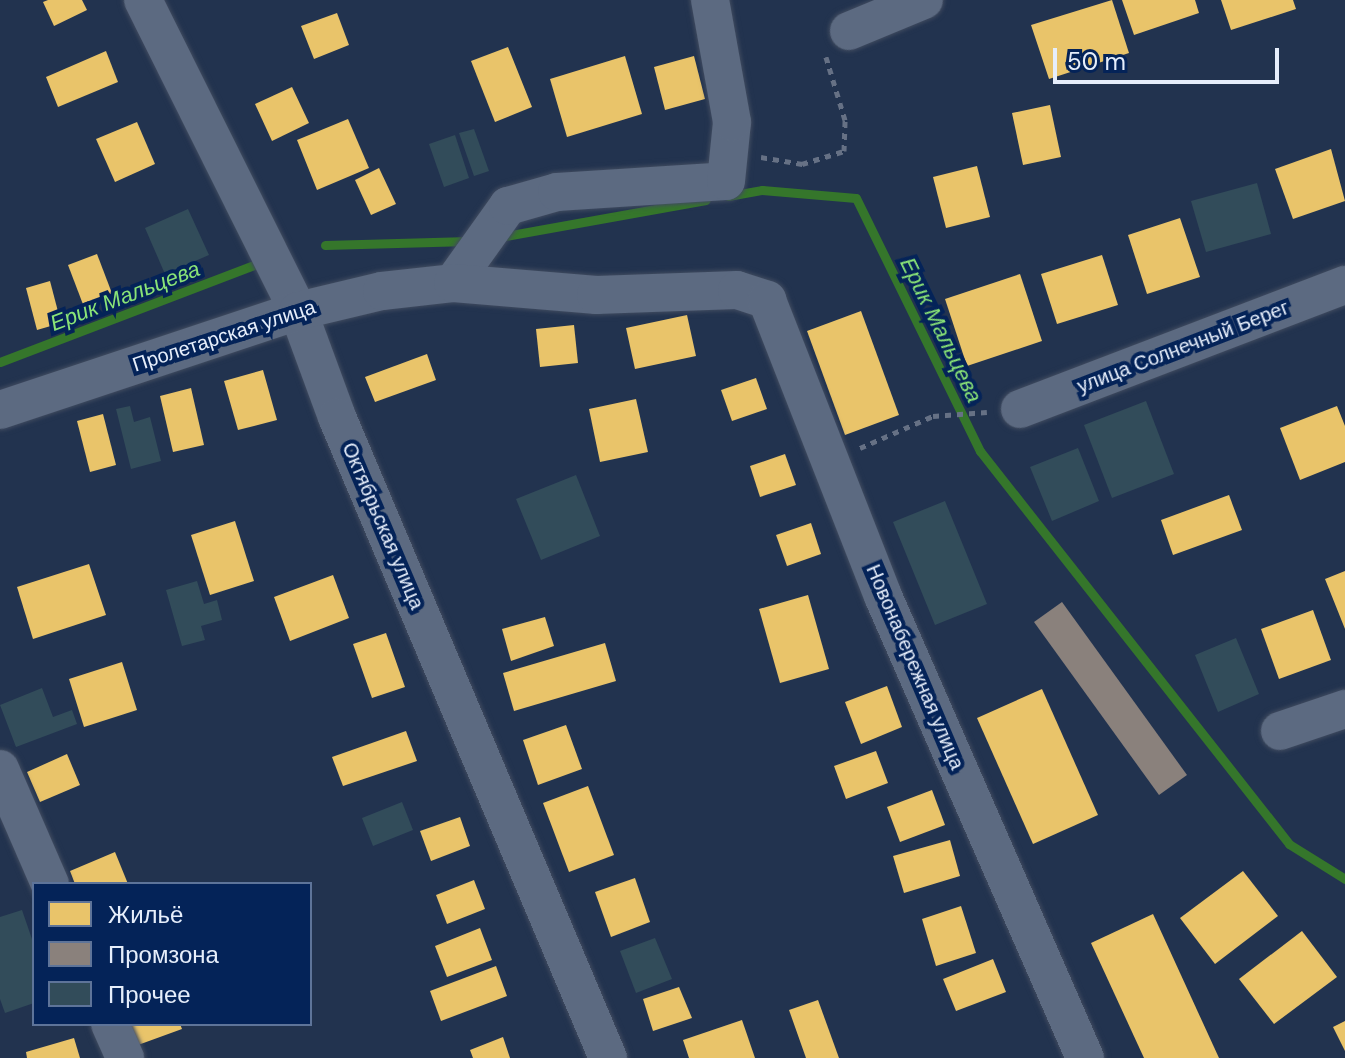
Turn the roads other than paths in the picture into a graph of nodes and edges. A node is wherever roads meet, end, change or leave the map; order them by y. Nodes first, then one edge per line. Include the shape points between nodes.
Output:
1 (143, 0) edge
2 (710, 0) edge
3 (924, 0) edge
4 (849, 31) road end
5 (453, 283) junction
6 (1345, 285) edge
7 (737, 290) joint
8 (298, 311) junction
9 (0, 410) edge
10 (1002, 411) road end
11 (1345, 709) edge
12 (1280, 731) dead end
13 (0, 769) edge
14 (49, 882) edge
15 (111, 1026) edge
16 (125, 1058) edge
17 (608, 1058) edge
18 (1085, 1058) edge

1 - 8 street, Октябрьская улица
2 - 5 street via 732,122 727,167 557,192 508,206
3 - 4 street
5 - 7 street, Пролетарская улица via 596,295
5 - 8 street, Пролетарская улица via 382,291
6 - 10 street, улица Солнечный Берег
7 - 18 street, Новонабережная улица via 767,300 830,462
8 - 9 street, Пролетарская улица
8 - 17 street, Октябрьская улица via 337,417
11 - 12 street
13 - 14 street
15 - 16 street

